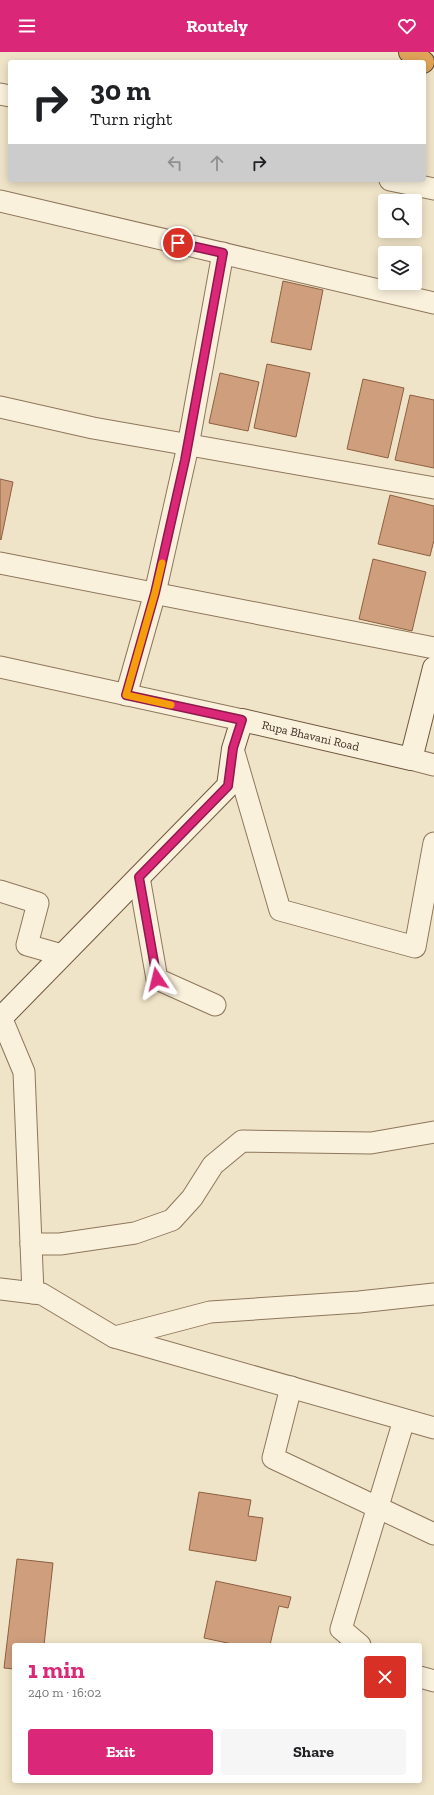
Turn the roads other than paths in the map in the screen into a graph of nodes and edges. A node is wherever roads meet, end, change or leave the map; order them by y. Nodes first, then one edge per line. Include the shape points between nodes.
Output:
1 (410, 52) edge
2 (421, 60) edge
3 (426, 64) edge
4 (434, 70) edge
5 (400, 182) edge
6 (434, 189) edge
7 (0, 201) edge
8 (223, 253) junction
9 (434, 303) edge
10 (0, 406) edge
11 (188, 446) junction
12 (434, 488) edge
13 (0, 563) edge
14 (155, 593) junction
15 (434, 648) edge
16 (0, 667) edge
17 (434, 668) edge
18 (126, 695) junction
19 (242, 720) junction
20 (233, 748) junction
21 (411, 759) junction
22 (434, 765) edge
23 (434, 843) edge
24 (139, 877) junction
25 (0, 891) edge
26 (62, 955) junction
27 (215, 1005) dead end
28 (1, 1018) edge
29 (434, 1132) edge
30 (31, 1244) junction
31 (0, 1289) edge
32 (33, 1292) junction
33 (434, 1294) edge
34 (114, 1337) junction
35 (291, 1387) junction
36 (404, 1420) junction
37 (434, 1428) edge
38 (378, 1507) junction
39 (434, 1534) edge
40 (358, 1643) edge
41 (422, 1678) edge
42 (434, 1681) edge

1 - 2 highway
3 - 4 highway
5 - 6 street
7 - 8 street
8 - 9 street
8 - 11 street
10 - 11 street via 93,428
11 - 12 street
11 - 14 street
13 - 14 street
14 - 15 street
14 - 18 street
16 - 18 street, Rupa Bhavani Road
17 - 21 street
18 - 19 street, Rupa Bhavani Road
19 - 20 street
19 - 21 street, Rupa Bhavani Road
20 - 23 street via 280,910 414,947
20 - 24 street via 228,786
21 - 22 street, Rupa Bhavani Road
24 - 26 street
24 - 27 street via 157,979
25 - 26 street via 38,903 27,945
26 - 28 street
28 - 30 street via 24,1072
29 - 30 street via 372,1143 242,1141 213,1165 192,1198 172,1220 135,1233 60,1244
30 - 32 street
31 - 32 street
32 - 34 street via 42,1294
33 - 34 street via 210,1312
34 - 35 street
35 - 36 street
35 - 38 street via 273,1458
36 - 37 street
36 - 38 street
38 - 39 street
38 - 40 street via 341,1629
41 - 42 street

